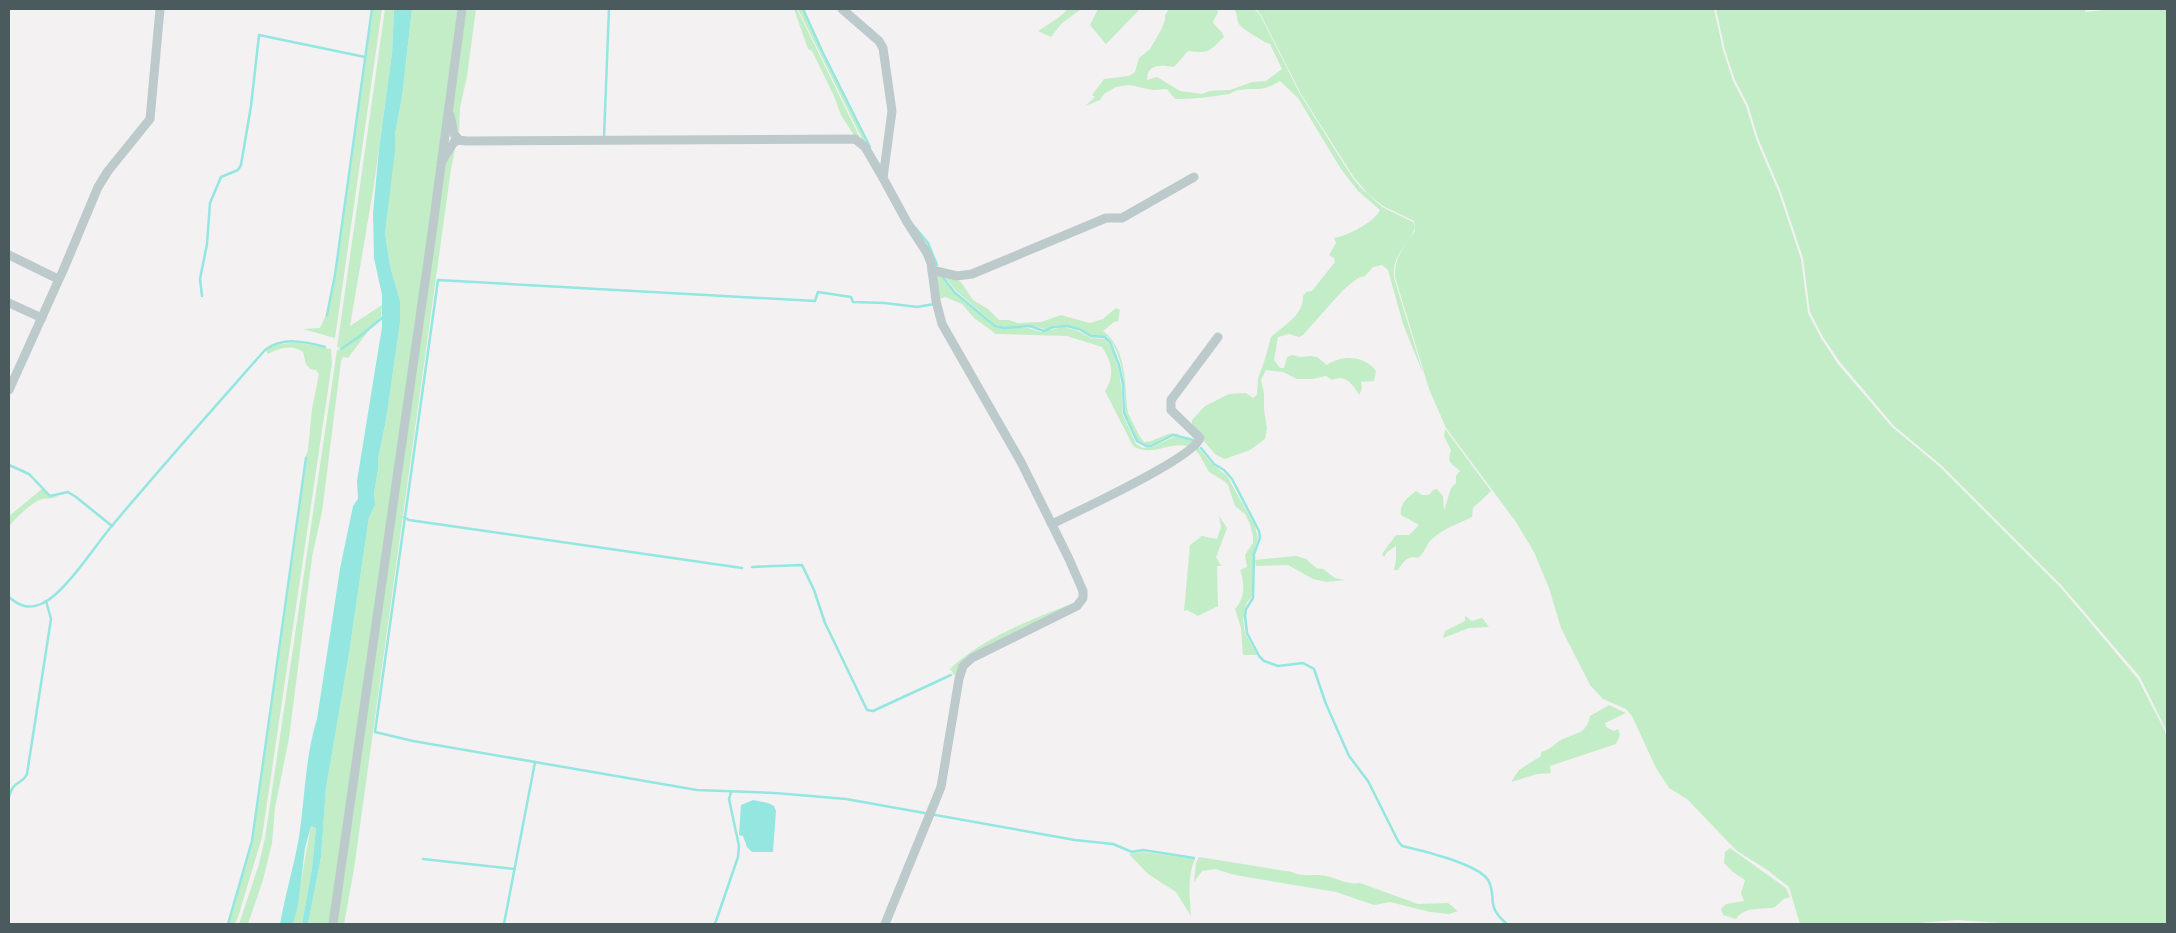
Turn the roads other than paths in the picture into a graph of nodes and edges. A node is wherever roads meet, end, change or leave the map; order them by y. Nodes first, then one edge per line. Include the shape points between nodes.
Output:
1 (160, 9) edge
2 (462, 9) edge
3 (842, 9) edge
4 (448, 105) junction
5 (459, 140) junction
6 (440, 164) junction
7 (1194, 176) dead end
8 (883, 178) junction
9 (9, 255) edge
10 (932, 270) junction
11 (58, 279) junction
12 (9, 303) edge
13 (42, 318) junction
14 (1218, 337) dead end
15 (9, 390) edge
16 (1052, 524) junction
17 (332, 924) edge
18 (885, 924) edge

1 - 11 street via 150,119 98,187
2 - 4 street
3 - 8 street via 883,48 892,111
4 - 5 street via 454,134
4 - 6 street
5 - 6 street via 454,142
5 - 8 street via 855,140 865,147
6 - 17 street
7 - 10 street via 1122,218 1106,218 972,274 957,276
8 - 10 street via 927,253
9 - 11 street
10 - 16 street via 942,324 1021,462
11 - 13 street
12 - 13 street
13 - 15 street
14 - 16 street via 1171,400 1171,410 1200,438 1195,446 1167,465
16 - 18 street via 1081,584 1083,598 1077,606 981,652 963,666 940,787

